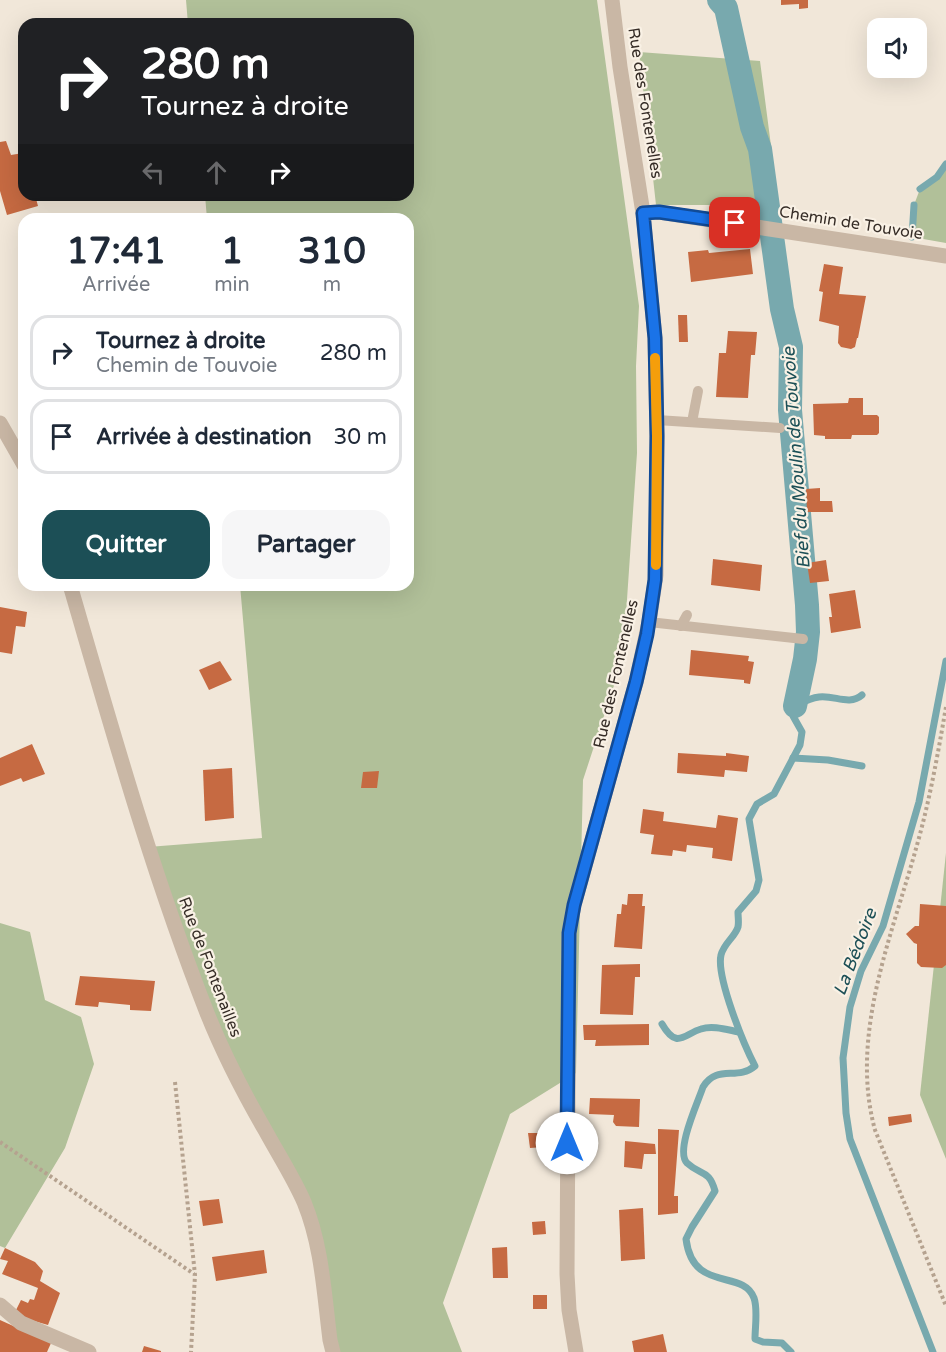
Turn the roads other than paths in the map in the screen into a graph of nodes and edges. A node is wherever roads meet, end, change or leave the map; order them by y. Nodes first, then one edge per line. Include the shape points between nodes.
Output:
1 (612, 0) edge
2 (643, 213) junction
3 (946, 256) edge
4 (698, 391) dead end
5 (657, 420) junction
6 (692, 422) junction
7 (0, 423) edge
8 (780, 428) dead end
9 (18, 454) edge
10 (72, 591) edge
11 (687, 615) dead end
12 (649, 622) junction
13 (681, 626) junction
14 (803, 639) dead end
15 (0, 1305) edge
16 (89, 1352) edge
17 (333, 1352) edge
18 (576, 1352) edge

1 - 2 street, Rue des Fontenelles
2 - 3 street, Chemin de Touvoie via 786,230
2 - 5 street, Rue des Fontenelles via 655,338
4 - 6 lane
5 - 6 lane
5 - 12 street, Rue des Fontenelles via 656,575
6 - 8 lane
7 - 9 street
10 - 17 street, Rue de Fontenailles via 177,937 217,1039 303,1200 313,1228
11 - 13 lane
12 - 13 lane
12 - 18 street, Rue des Fontenelles via 569,933 567,1274
13 - 14 lane
15 - 16 street via 21,1323

